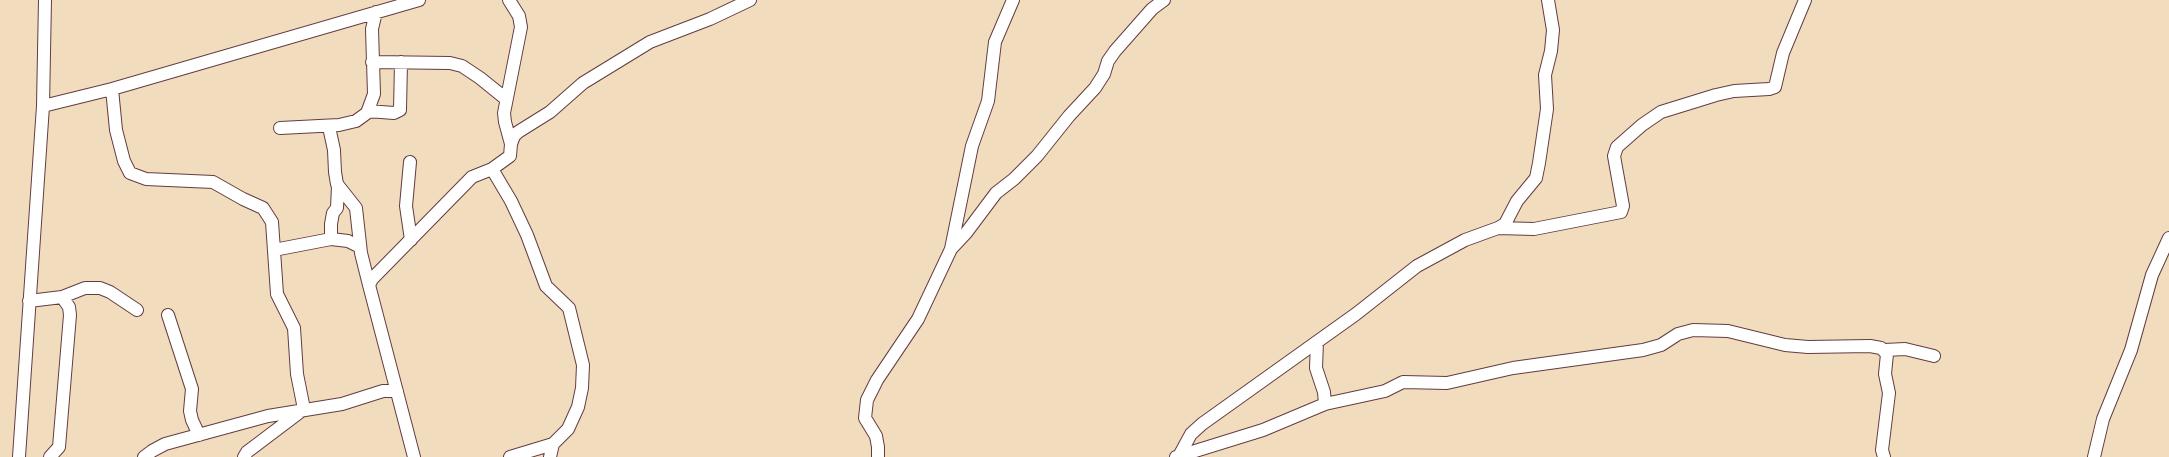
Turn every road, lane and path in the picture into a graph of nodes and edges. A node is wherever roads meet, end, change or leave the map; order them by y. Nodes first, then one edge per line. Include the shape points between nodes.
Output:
1 (45, 0) edge
2 (420, 0) edge
3 (509, 0) edge
4 (750, 0) edge
5 (1013, 0) edge
6 (1164, 0) edge
7 (1548, 0) edge
8 (1805, 0) edge
9 (376, 12) junction
10 (372, 62) junction
11 (401, 62) junction
12 (112, 89) junction
13 (506, 99) junction
14 (43, 106) junction
15 (368, 111) junction
16 (329, 127) junction
17 (280, 128) dead end
18 (511, 144) junction
19 (410, 162) dead end
20 (492, 169) junction
21 (338, 186) junction
22 (1498, 228) junction
23 (2169, 238) edge
24 (331, 239) junction
25 (411, 240) junction
26 (360, 247) junction
27 (951, 249) junction
28 (274, 250) junction
29 (369, 285) junction
30 (62, 297) junction
31 (29, 301) junction
32 (137, 310) dead end
33 (168, 316) dead end
34 (1317, 342) junction
35 (1885, 350) junction
36 (1934, 356) dead end
37 (397, 391) junction
38 (1325, 404) junction
39 (304, 409) junction
40 (199, 435) junction
41 (553, 444) junction
42 (534, 451) junction
43 (1178, 456) edge
44 (19, 457) edge
45 (50, 457) edge
46 (144, 457) edge
47 (244, 457) edge
48 (414, 457) edge
49 (510, 457) edge
50 (545, 457) edge
51 (550, 457) edge
52 (878, 457) edge
53 (1884, 457) edge
54 (2094, 457) edge

1 - 14 street
2 - 9 street
3 - 13 street via 519,16 521,27
4 - 18 street via 710,19 650,42 583,83 550,112 518,132
5 - 27 street via 995,42 988,101 972,146
6 - 27 street via 1152,9 1115,51 1095,88 1037,156 996,193
7 - 22 street via 1553,30 1545,75 1547,109 1536,178 1517,201 1504,224
8 - 22 street via 1783,53 1775,87 1734,91 1661,112 1617,147 1614,153 1623,206 1621,212 1534,230
9 - 10 street via 372,29
9 - 12 street
10 - 11 street
10 - 15 street via 374,94
11 - 13 street via 450,63 462,66
11 - 15 street via 400,110 389,113
12 - 14 street
12 - 28 street via 116,130 130,173 146,179 213,182 263,208 272,222
13 - 18 street via 505,122
14 - 31 street
15 - 16 street via 356,121
16 - 17 street
16 - 21 street
18 - 20 street via 508,158
19 - 25 street via 406,206
20 - 25 street via 472,177
20 - 41 street via 527,235 546,286 569,308 583,365 578,407 568,429
21 - 24 street
21 - 26 street via 356,208
22 - 34 street via 1465,240 1417,266
23 - 54 street via 2152,275 2132,350 2103,419
24 - 26 street via 348,241
24 - 28 street
25 - 29 street
26 - 29 street
27 - 52 street via 918,319 877,380 867,400 865,418 876,436
28 - 39 street via 277,294 294,328 297,374
29 - 37 street
30 - 31 street
30 - 32 street via 85,288 100,288
30 - 45 street via 69,307 70,323 59,447
31 - 44 street
33 - 40 street via 192,389 190,411
34 - 38 street via 1316,368
34 - 43 street via 1202,424 1191,434
35 - 36 street via 1905,349
35 - 38 street via 1876,346 1785,345 1728,331 1693,330 1678,334 1661,345 1643,350 1513,368 1446,383 1410,381 1385,391
35 - 53 street via 1888,359 1885,374 1889,400 1882,450
37 - 39 street via 383,391 342,404
37 - 48 street
38 - 43 street via 1262,430
39 - 40 street
39 - 47 street via 247,452
40 - 46 street via 165,444
41 - 42 street
41 - 51 street
42 - 49 street
42 - 50 street

